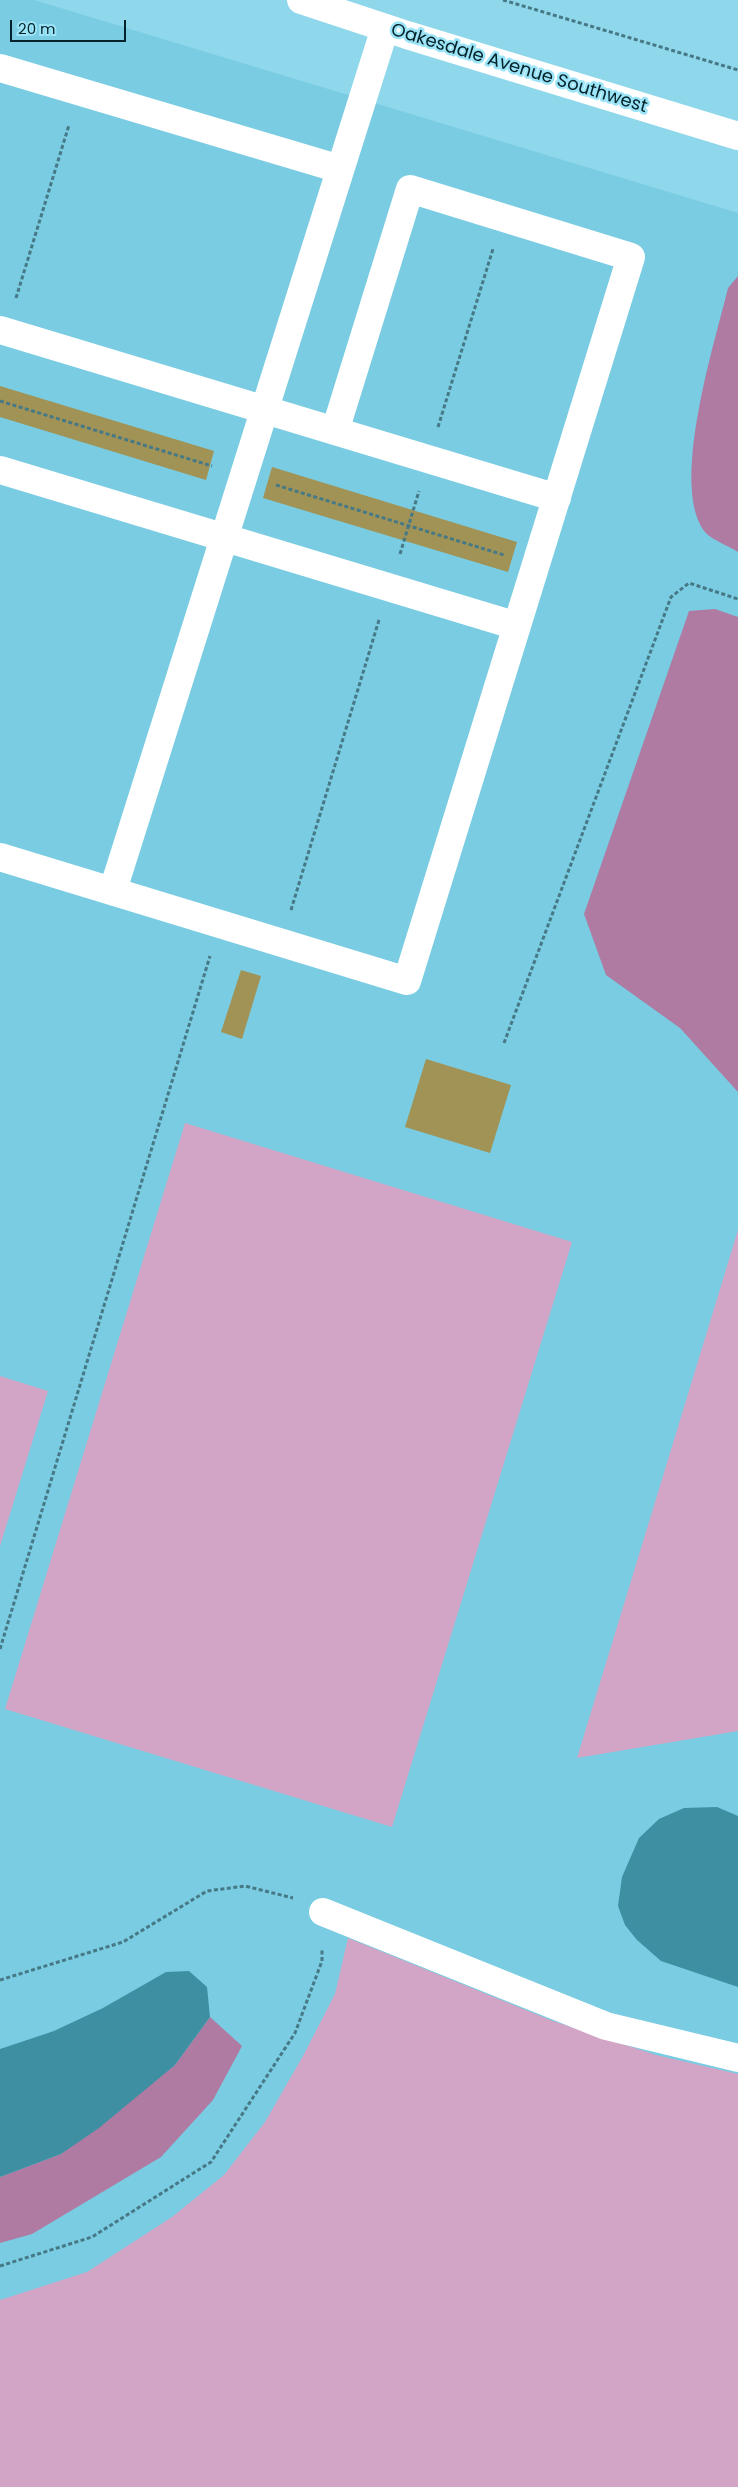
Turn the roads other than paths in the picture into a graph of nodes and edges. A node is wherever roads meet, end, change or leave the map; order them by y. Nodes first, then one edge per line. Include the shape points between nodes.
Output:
1 (301, 0) edge
2 (385, 28) junction
3 (0, 68) edge
4 (738, 136) edge
5 (340, 168) junction
6 (3, 331) edge
7 (265, 410) junction
8 (335, 431) junction
9 (0, 470) edge
10 (556, 498) junction
11 (224, 538) junction
12 (517, 626) junction
13 (0, 857) edge
14 (114, 890) junction
15 (323, 1912) road end
16 (738, 2058) edge

1 - 2 street, Oakesdale Avenue Southwest
2 - 4 street, Oakesdale Avenue Southwest
2 - 5 street
3 - 5 street
5 - 7 street
6 - 7 street
7 - 8 street
7 - 11 street
8 - 10 street
8 - 10 street via 410,189 631,258
9 - 11 street
10 - 12 street
11 - 12 street
11 - 14 street
12 - 14 street via 407,980
13 - 14 street
15 - 16 street via 606,2026

